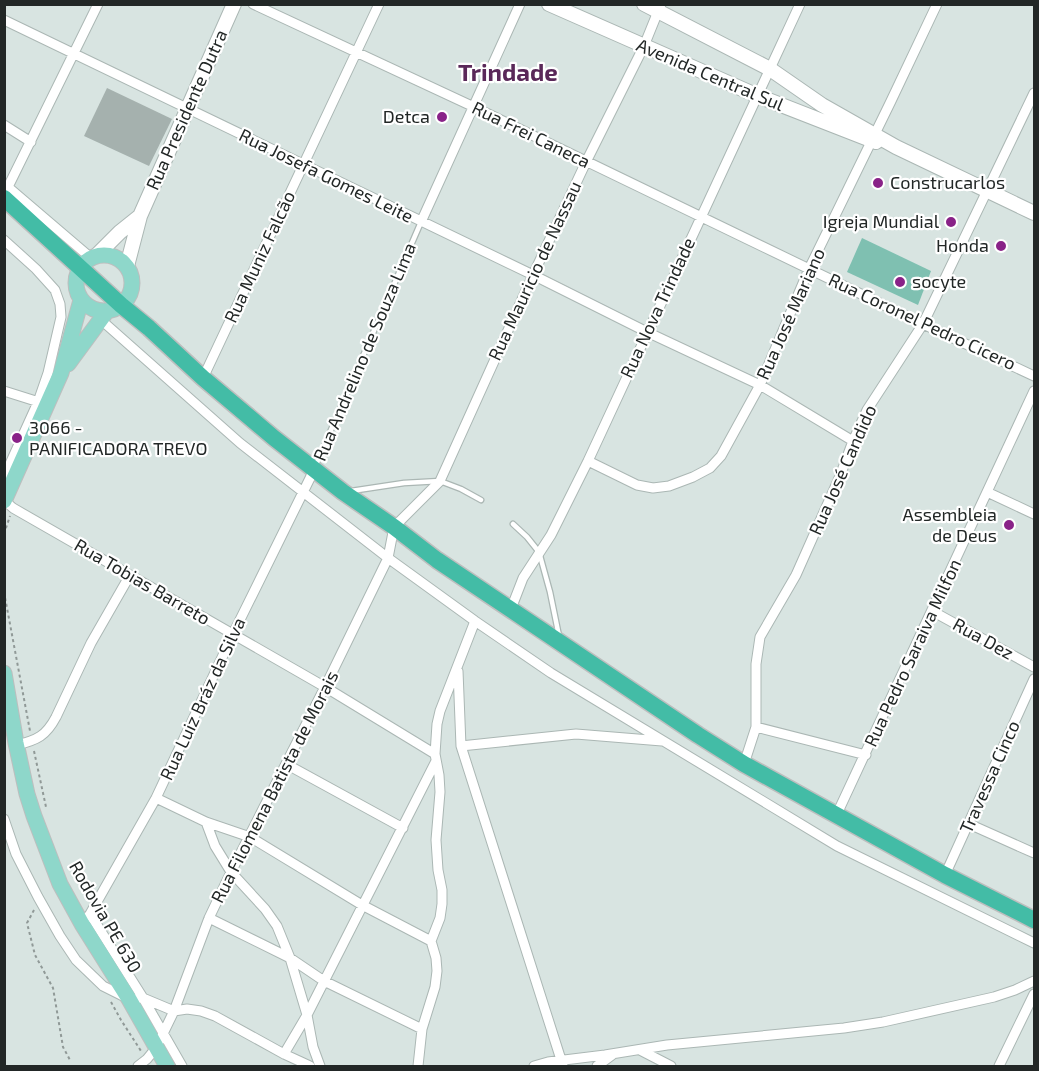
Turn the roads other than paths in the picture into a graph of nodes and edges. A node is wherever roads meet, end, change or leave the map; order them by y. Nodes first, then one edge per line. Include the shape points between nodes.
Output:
1 (98, 4) edge
2 (234, 4) edge
3 (253, 4) edge
4 (379, 4) edge
5 (520, 4) edge
6 (549, 4) edge
7 (644, 4) edge
8 (800, 4) edge
9 (937, 4) edge
10 (659, 8) edge
11 (4, 20) edge
12 (644, 46) junction
13 (356, 52) junction
14 (75, 54) junction
15 (770, 69) junction
16 (1035, 93) edge
17 (758, 96) junction
18 (474, 107) junction
19 (187, 109) junction
20 (4, 125) edge
21 (874, 137) junction
22 (31, 142) junction
23 (586, 162) junction
24 (304, 164) junction
25 (987, 190) junction
26 (6, 194) edge
27 (1035, 213) edge
28 (140, 216) junction
29 (701, 217) junction
30 (421, 222) junction
31 (4, 240) edge
32 (89, 260) junction
33 (126, 266) junction
34 (809, 269) junction
35 (533, 275) junction
36 (81, 300) junction
37 (109, 311) junction
38 (923, 324) junction
39 (647, 332) junction
40 (61, 373) junction
41 (1035, 376) edge
42 (203, 378) junction
43 (760, 385) junction
44 (4, 391) edge
45 (1035, 391) edge
46 (43, 403) junction
47 (853, 441) junction
48 (588, 461) junction
49 (314, 470) junction
50 (4, 477) edge
51 (440, 481) junction
52 (304, 492) junction
53 (343, 492) junction
54 (987, 492) junction
55 (481, 500) dead end
56 (5, 501) edge
57 (1035, 514) edge
58 (513, 524) dead end
59 (394, 527) junction
60 (539, 552) junction
61 (388, 558) junction
62 (130, 575) junction
63 (511, 609) junction
64 (932, 610) junction
65 (476, 621) junction
66 (233, 634) junction
67 (560, 642) junction
68 (1035, 667) edge
69 (458, 668) junction
70 (4, 673) edge
71 (1035, 679) edge
72 (325, 687) junction
73 (756, 727) junction
74 (666, 742) junction
75 (24, 743) junction
76 (461, 746) junction
77 (866, 755) junction
78 (435, 757) junction
79 (286, 764) junction
80 (744, 765) junction
81 (156, 798) junction
82 (836, 816) junction
83 (4, 819) edge
84 (206, 822) junction
85 (969, 824) junction
86 (403, 828) junction
87 (250, 837) junction
88 (1035, 854) edge
89 (231, 872) junction
90 (945, 875) junction
91 (362, 905) junction
92 (209, 918) junction
93 (86, 919) junction
94 (1035, 920) edge
95 (431, 941) junction
96 (1035, 943) edge
97 (290, 958) junction
98 (324, 981) junction
99 (1035, 981) edge
100 (1035, 994) edge
101 (136, 998) junction
102 (174, 1011) junction
103 (307, 1015) junction
104 (422, 1029) junction
105 (155, 1047) junction
106 (640, 1050) junction
107 (284, 1054) junction
108 (614, 1054) junction
109 (562, 1063) edge
110 (138, 1066) edge
111 (167, 1066) edge
112 (182, 1066) edge
113 (310, 1066) edge
114 (320, 1066) edge
115 (418, 1066) edge
116 (534, 1066) edge
117 (597, 1066) edge
118 (671, 1066) edge
119 (999, 1066) edge

1 - 14 street
2 - 19 main road, Rua Presidente Dutra
3 - 13 street, Rua Frei Caneca
4 - 13 street, Rua Muniz Falcão
5 - 18 street, Rua Andrelino de Souza Lima
6 - 12 main road, Avenida Central Sul
7 - 10 main road, Avenida Central Sul
8 - 15 street, Rua Nova Trindade
9 - 21 street, Rua José Mariano
10 - 12 street, Rua Mauricio de Nassau
10 - 15 main road, Avenida Central Sul
11 - 14 street, Rua Josefa Gomes Leite
12 - 17 main road, Avenida Central Sul
12 - 23 street, Rua Mauricio de Nassau
13 - 18 street, Rua Frei Caneca
13 - 24 street, Rua Muniz Falcão
14 - 19 street, Rua Josefa Gomes Leite
14 - 22 street
15 - 17 street, Rua Nova Trindade
15 - 21 main road, Avenida Central Sul
16 - 25 street, Rua José Candido
17 - 21 main road, Avenida Central Sul
17 - 29 street, Rua Nova Trindade
18 - 23 street, Rua Frei Caneca
18 - 30 street, Rua Andrelino de Souza Lima
19 - 24 street, Rua Josefa Gomes Leite
19 - 28 main road, Rua Presidente Dutra
20 - 22 street
21 - 25 main road
21 - 34 street, Rua José Mariano
22 - 26 street
23 - 29 street, Rua Frei Caneca
23 - 35 street, Rua Mauricio de Nassau
24 - 30 street, Rua Josefa Gomes Leite
24 - 42 street, Rua Muniz Falcão
25 - 27 main road
25 - 38 street, Rua José Candido
26 - 32 highway
28 - 32 main road
28 - 33 main road, Rua Presidente Dutra
29 - 34 street, Rua Frei Caneca
29 - 39 street, Rua Nova Trindade
30 - 35 street, Rua Josefa Gomes Leite
30 - 49 lane, Rua Andrelino de Souza Lima
31 - 46 street via 55,290 60,303 61,317
32 - 33 main road via 106,254
32 - 36 main road via 75,282
32 - 37 highway
33 - 37 main road via 132,286 126,299
34 - 38 street, Rua Coronel Pedro Cicero
34 - 43 street, Rua José Mariano
35 - 39 street, Rua Josefa Gomes Leite
35 - 51 street, Rua Mauricio de Nassau
36 - 37 main road via 97,310
36 - 40 main road
37 - 40 main road
37 - 42 highway via 149,328
37 - 52 street via 240,443
38 - 41 street, Rua Coronel Pedro Cicero
38 - 47 street, Rua José Candido via 867,410
39 - 43 street, Rua Josefa Gomes Leite
39 - 48 street, Rua Nova Trindade
40 - 46 main road
42 - 49 highway
43 - 47 street, Rua Josefa Gomes Leite
43 - 48 street, Rua José Mariano via 721,456 693,477 653,488 637,485
44 - 46 street
45 - 54 street, Rua Pedro Saraiva Milfon
46 - 50 street
46 - 56 main road
47 - 73 street, Rua José Candido via 796,574 760,637
48 - 60 street, Rua Nova Trindade
49 - 52 street, Rua Luiz Bráz da Silva
49 - 53 highway
51 - 53 lane
51 - 55 lane
51 - 59 street, Rua Mauricio de Nassau
52 - 61 street
52 - 66 street, Rua Luiz Bráz da Silva
53 - 59 highway
54 - 57 street
54 - 64 street, Rua Pedro Saraiva Milfon
56 - 62 street, Rua Tobias Barreto
58 - 60 lane
59 - 61 street, Rua Filomena Batista de Morais
59 - 63 highway
60 - 63 street, Rua Nova Trindade
60 - 67 lane
61 - 65 street
61 - 72 street, Rua Filomena Batista de Morais
62 - 66 street, Rua Tobias Barreto
62 - 75 street via 91,642 50,729
63 - 67 highway
64 - 68 street, Rua Dez
64 - 77 street, Rua Pedro Saraiva Milfon
65 - 69 street
65 - 74 street via 551,673
66 - 72 street, Rua Tobias Barreto
66 - 81 street, Rua Luiz Bráz da Silva
67 - 80 highway
69 - 76 street
69 - 78 street via 440,711
70 - 75 main road, Rodovia PE 630
71 - 85 street, Travessa Cinco
72 - 78 street, Rua Tobias Barreto
72 - 79 street, Rua Filomena Batista de Morais
73 - 77 street
73 - 80 street, Rua José Candido
74 - 76 street via 576,734
74 - 96 street via 837,846
75 - 93 main road, Rodovia PE 630 via 27,794 37,824 60,884
76 - 109 street
77 - 82 street, Rua Pedro Saraiva Milfon
78 - 86 street
78 - 95 street via 440,792 436,840 442,904
79 - 86 street
79 - 87 street, Rua Filomena Batista de Morais
80 - 82 highway
81 - 84 street
81 - 93 street, Rua Luiz Bráz da Silva
82 - 90 highway
83 - 101 street via 16,854 70,952 103,986
84 - 87 street
84 - 89 street
85 - 88 street
85 - 90 street, Travessa Cinco
86 - 91 street
87 - 89 street, Rua Filomena Batista de Morais
87 - 91 street
89 - 92 street, Rua Filomena Batista de Morais
89 - 97 street via 271,917
90 - 94 highway
91 - 95 street
91 - 98 street
92 - 97 street
92 - 102 street, Rua Filomena Batista de Morais
93 - 101 main road, Rodovia PE 630
95 - 104 street via 437,971
97 - 98 street
97 - 103 street
98 - 103 street
98 - 104 street
99 - 106 street via 971,1003 883,1022
100 - 119 street
101 - 102 street
101 - 105 main road, Rodovia PE 630
102 - 105 street, Rua Filomena Batista de Morais
102 - 107 street via 201,1011 215,1016
103 - 107 street
103 - 114 street
104 - 115 street
105 - 110 street
105 - 111 main road, Rodovia PE 630
105 - 112 street
106 - 108 street
106 - 118 street
107 - 113 street
108 - 109 street
108 - 117 street
109 - 116 street

